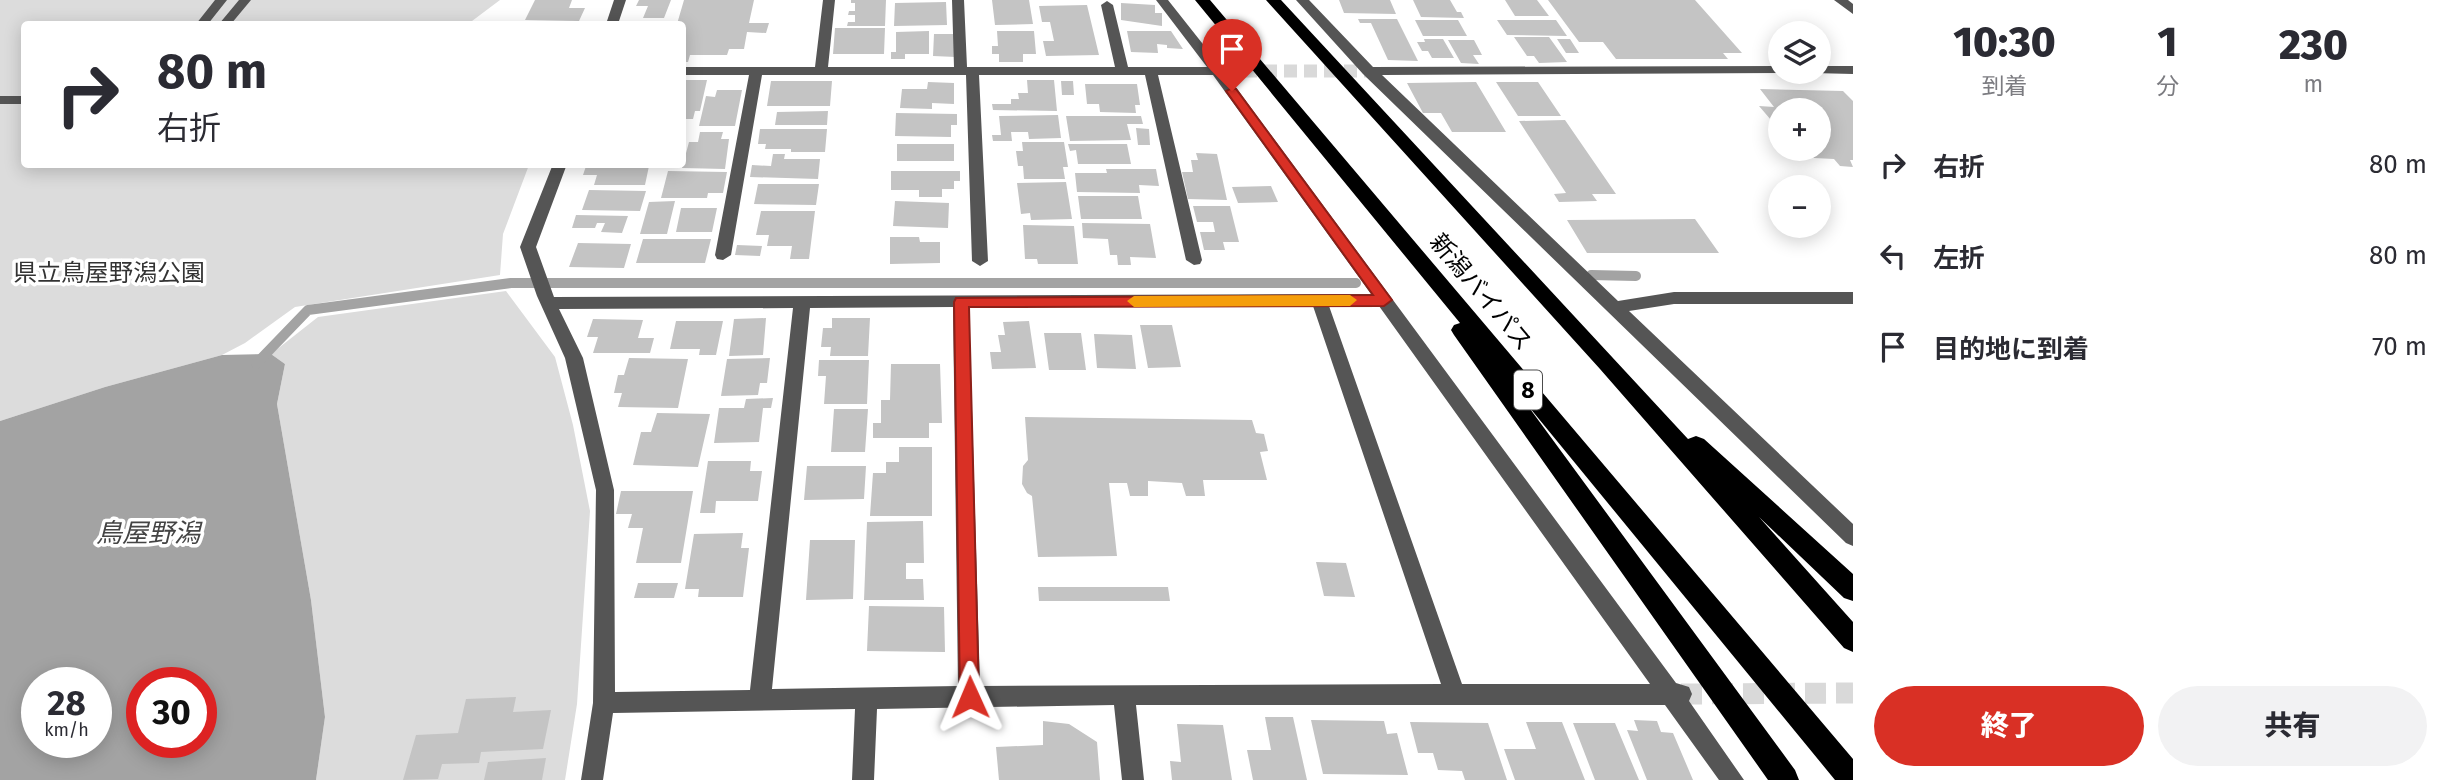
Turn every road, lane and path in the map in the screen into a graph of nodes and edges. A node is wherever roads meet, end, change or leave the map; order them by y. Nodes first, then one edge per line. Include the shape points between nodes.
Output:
1 (221, 0) edge
2 (245, 0) edge
3 (621, 0) edge
4 (829, 0) edge
5 (958, 0) edge
6 (1162, 0) edge
7 (1202, 0) edge
8 (1273, 0) edge
9 (1302, 0) edge
10 (1840, 0) edge
11 (1107, 5) dead end
12 (1853, 10) edge
13 (204, 21) edge
14 (228, 21) edge
15 (613, 21) edge
16 (1768, 70) edge
17 (1831, 70) edge
18 (1853, 70) edge
19 (686, 71) edge
20 (821, 71) junction
21 (1122, 71) junction
22 (1151, 71) junction
23 (1221, 71) junction
24 (1369, 71) junction
25 (756, 72) junction
26 (966, 72) junction
27 (0, 100) edge
28 (21, 100) edge
29 (558, 168) edge
30 (1363, 192) junction
31 (723, 255) dead end
32 (1194, 260) dead end
33 (980, 261) dead end
34 (1853, 298) edge
35 (547, 299) junction
36 (1319, 300) junction
37 (1384, 300) junction
38 (961, 302) junction
39 (802, 303) junction
40 (1615, 306) junction
41 (1607, 363) junction
42 (1853, 537) edge
43 (1853, 590) edge
44 (1853, 640) edge
45 (1455, 694) junction
46 (1676, 694) junction
47 (1124, 695) junction
48 (970, 697) junction
49 (866, 699) junction
50 (760, 700) junction
51 (604, 702) junction
52 (592, 780) edge
53 (863, 780) edge
54 (1133, 780) edge
55 (1733, 780) edge
56 (1785, 780) edge
57 (1853, 780) edge

1 - 13 street
2 - 14 street
3 - 15 street
4 - 20 street
5 - 26 street
6 - 23 street
7 - 30 highway, 新潟バイパス / 8
8 - 41 highway, 新潟バイパス
9 - 24 street
10 - 12 street
11 - 21 street
16 - 24 street
17 - 18 street
19 - 25 street
20 - 25 street
20 - 26 street
21 - 22 street
21 - 26 street
22 - 23 street
22 - 32 street
23 - 37 street
24 - 40 street
25 - 31 street
26 - 33 street
27 - 28 street
29 - 35 street via 528,247
30 - 56 highway
30 - 57 highway, 新潟バイパス / 8
34 - 40 street via 1674,298
35 - 39 street
35 - 51 street via 574,358 605,490
36 - 37 street
36 - 38 street
36 - 45 street
37 - 46 street
38 - 39 street
38 - 48 street
39 - 50 street
40 - 42 street
41 - 43 highway
41 - 44 highway, 新潟バイパス
45 - 46 street
45 - 47 street
46 - 55 street
47 - 48 street
47 - 54 street
48 - 49 street
49 - 50 street
49 - 53 street
50 - 51 street
51 - 52 street

